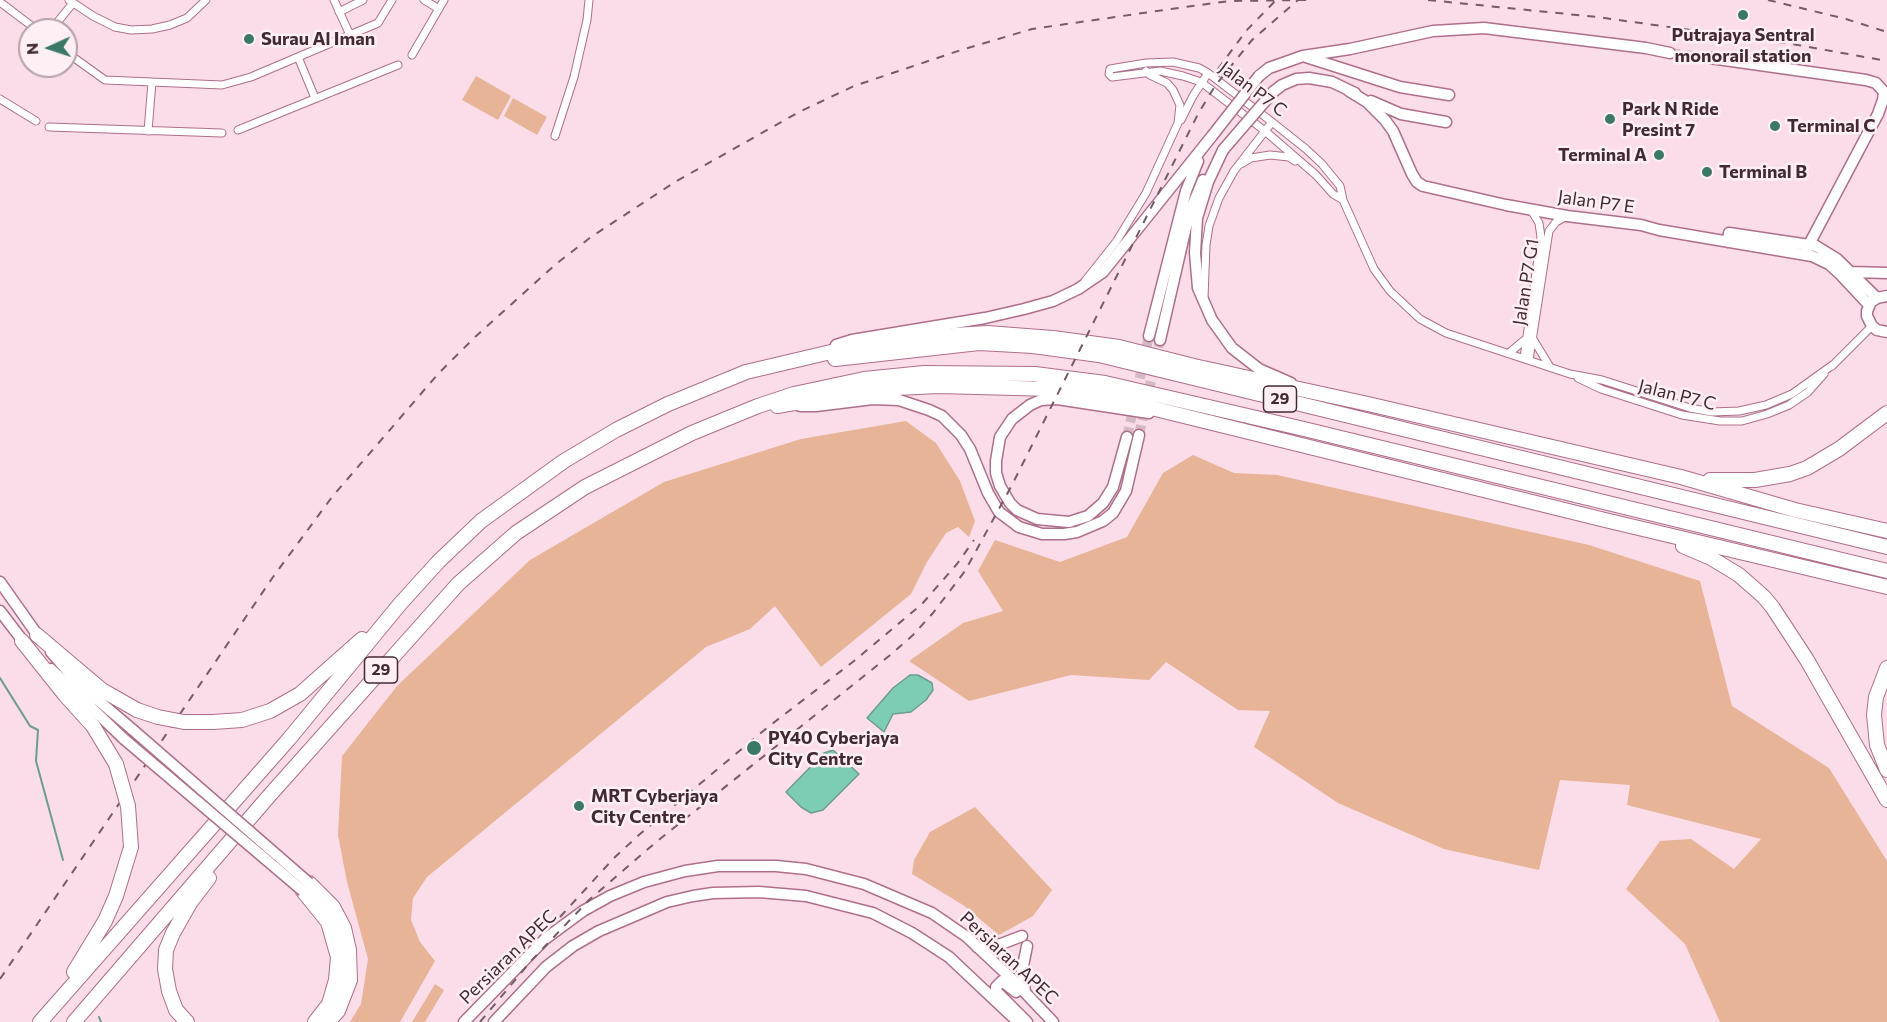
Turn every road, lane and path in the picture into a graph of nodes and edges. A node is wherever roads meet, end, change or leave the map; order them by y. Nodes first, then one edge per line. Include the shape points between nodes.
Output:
1 (206, 0) edge
2 (334, 0) edge
3 (363, 0) edge
4 (392, 0) edge
5 (424, 0) edge
6 (444, 0) edge
7 (589, 0) edge
8 (0, 2) edge
9 (71, 2) edge
10 (439, 9) junction
11 (339, 12) junction
12 (21, 18) edge
13 (60, 18) edge
14 (350, 35) junction
15 (1670, 53) tunnel mouth
16 (412, 55) dead end
17 (1303, 56) junction
18 (298, 57) junction
19 (1710, 58) tunnel mouth
20 (78, 61) edge
21 (1146, 63) junction
22 (398, 65) dead end
23 (1146, 72) junction
24 (1208, 73) junction
25 (152, 82) junction
26 (1201, 82) junction
27 (1349, 91) junction
28 (1449, 95) dead end
29 (315, 98) junction
30 (0, 99) edge
31 (36, 121) dead end
32 (1272, 122) junction
33 (1446, 122) dead end
34 (49, 127) dead end
35 (148, 130) junction
36 (238, 130) dead end
37 (1265, 131) junction
38 (222, 133) dead end
39 (1175, 133) junction
40 (555, 136) dead end
41 (1212, 136) junction
42 (1223, 150) junction
43 (1303, 164) junction
44 (1234, 171) junction
45 (1342, 200) junction
46 (1531, 210) junction
47 (1567, 216) junction
48 (1806, 249) junction
49 (1851, 272) junction
50 (1887, 273) edge
51 (1078, 289) junction
52 (1878, 300) edge
53 (1204, 304) junction
54 (1872, 327) junction
55 (1887, 332) edge
56 (1530, 338) junction
57 (1509, 353) junction
58 (1526, 359) junction
59 (1550, 368) junction
60 (746, 372) junction
61 (668, 404) junction
62 (1368, 404) junction
63 (758, 406) junction
64 (784, 406) junction
65 (1887, 413) edge
66 (1202, 422) junction
67 (1139, 435) tunnel mouth
68 (1127, 437) tunnel mouth
69 (1681, 477) junction
70 (1605, 520) junction
71 (1887, 531) edge
72 (1887, 547) edge
73 (1887, 571) edge
74 (0, 582) edge
75 (1887, 587) edge
76 (400, 604) junction
77 (0, 611) edge
78 (37, 635) junction
79 (22, 641) junction
80 (1887, 668) edge
81 (1887, 770) edge
82 (269, 796) junction
83 (1887, 800) edge
84 (306, 887) junction
85 (977, 947) junction
86 (1025, 992) junction
87 (53, 1006) junction
88 (40, 1022) edge
89 (74, 1022) edge
90 (187, 1022) edge
91 (315, 1022) edge
92 (328, 1022) edge
93 (464, 1022) edge
94 (494, 1022) edge
95 (1018, 1022) edge
96 (1027, 1022) edge
97 (1047, 1022) edge
98 (1053, 1022) edge

1 - 9 street via 187,18 170,25 131,30 115,27
2 - 11 street
3 - 11 street
4 - 14 street via 378,23
5 - 10 street
6 - 10 street
7 - 40 street via 574,77
8 - 12 street
9 - 13 street
10 - 16 street
11 - 14 street
14 - 18 street
15 - 17 street via 1484,28 1433,32
17 - 28 street via 1400,87
17 - 41 street, bridge via 1269,68 1259,76
18 - 25 street via 222,86
18 - 29 street
19 - 48 street via 1866,80 1876,83 1884,92 1878,114
20 - 25 street via 105,80
21 - 23 street
21 - 23 street, Jalan P7 C via 1109,70 1112,77
21 - 24 street, Jalan P7 C via 1173,62
22 - 29 street
23 - 26 street, Jalan P7 C via 1172,73
23 - 39 street via 1167,83 1178,98 1180,113
24 - 26 street
24 - 32 street, Jalan P7 C
25 - 35 street
26 - 37 street, Jalan P7 C
26 - 39 street
27 - 33 street via 1401,114
27 - 42 street, bridge via 1332,82 1309,78 1282,85
27 - 46 street, Jalan P7 E via 1385,120 1417,182 1423,186
29 - 36 street
30 - 31 street
32 - 37 street
32 - 45 street, Jalan P7 C via 1322,164 1340,186
34 - 35 street
35 - 38 street
37 - 43 street, Jalan P7 C
37 - 44 street
39 - 51 street via 1146,193 1116,242
41 - 42 street via 1186,191 1154,338 1193,202
41 - 51 street via 1103,272
42 - 53 street via 1197,218 1196,272
43 - 44 street via 1289,157 1259,156
43 - 45 street, Jalan P7 C
44 - 53 street via 1209,226
45 - 57 street, Jalan P7 C via 1374,268 1401,303 1420,320 1446,333
46 - 47 street, Jalan P7 E
46 - 56 street, Jalan P7 G1 via 1541,237
47 - 48 street, Jalan P7 E
47 - 56 street, Jalan P7 G1 via 1549,231
48 - 49 street, Jalan P7 E via 1824,249
48 - 52 street, Jalan P7 E
49 - 50 street
49 - 52 street, Jalan P7 E
51 - 60 street via 1024,309 852,340
52 - 54 street via 1867,316
53 - 62 street via 1232,348 1260,369 1287,381
54 - 55 street
54 - 59 street, Jalan P7 C via 1808,392 1790,405 1742,421 1682,415 1600,389
56 - 57 street
56 - 58 street, Jalan P7 G1
56 - 59 street
57 - 58 street, Jalan P7 C
58 - 59 street, Jalan P7 C
60 - 61 highway
60 - 62 highway via 852,347 955,335 1020,334 1119,347
61 - 72 highway, 29 via 721,385 828,360 979,343 1034,346 1170,371
61 - 76 highway, 29 via 564,461 481,521
62 - 69 highway
63 - 64 highway
63 - 73 highway, 29 via 854,380 924,373 1035,374 1105,383
63 - 82 highway, 29 via 692,433 585,487 516,533 458,584
64 - 66 highway via 876,388 995,386 1111,398
64 - 67 street via 886,399 942,416 961,435 999,512 1019,527 1042,534 1077,532 1113,513 1126,491
65 - 69 highway via 1821,461 1790,474 1733,481
66 - 68 street via 1057,399 1041,400 1012,419 1000,437 996,473 1000,486 1017,510 1037,519 1069,522 1088,516 1113,487
66 - 70 highway
69 - 71 highway via 1795,510
70 - 75 highway
70 - 83 highway via 1697,551 1739,575 1764,597 1807,660
74 - 78 street
76 - 78 highway, bridge via 300,694 270,711 242,720 184,722 136,710 102,690
76 - 87 highway, 29 via 288,739
77 - 79 street
78 - 84 street, bridge via 79,684
79 - 84 street, bridge via 124,739
79 - 87 highway, bridge via 93,726 116,764 128,806 131,847 116,896
80 - 81 highway via 1874,715 1877,745
82 - 89 highway, 29
82 - 90 highway via 190,903 166,950 169,991 176,1010
84 - 91 highway via 328,922 338,957 329,1004
84 - 92 highway via 333,906 349,950 350,980 338,1011
85 - 86 street, Persiaran APEC
85 - 86 street via 1024,941
85 - 93 street, Persiaran APEC via 932,913 864,884 806,868 718,866 644,882 583,911 545,939
86 - 98 street, Persiaran APEC
87 - 88 highway, 29
94 - 95 street, Persiaran APEC via 546,967 599,931 667,902 713,893 759,892 806,896 883,918 949,957
96 - 97 street via 996,991 1000,982 1009,985

